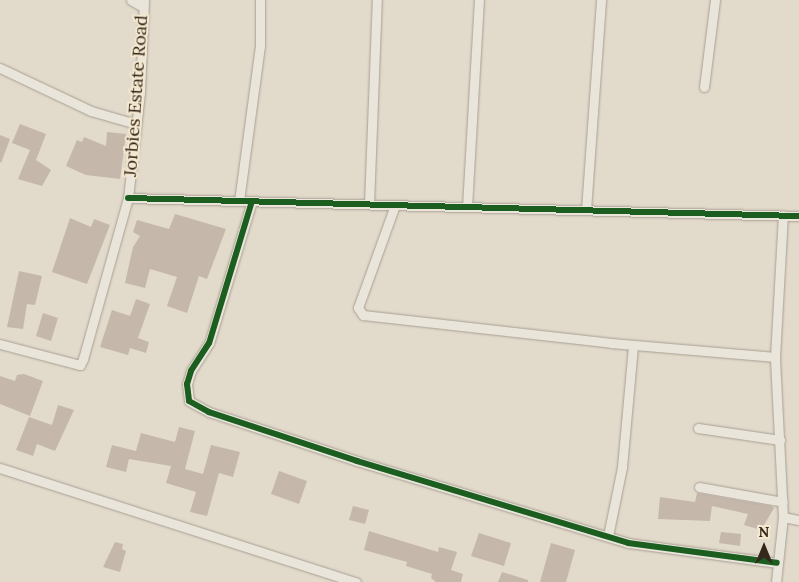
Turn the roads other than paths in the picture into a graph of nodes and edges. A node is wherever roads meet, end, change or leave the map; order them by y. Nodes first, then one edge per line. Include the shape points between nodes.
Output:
1 (131, 0) edge
2 (260, 0) edge
3 (377, 0) edge
4 (479, 0) edge
5 (601, 0) edge
6 (715, 0) edge
7 (143, 4) edge
8 (0, 68) edge
9 (704, 86) dead end
10 (136, 124) junction
11 (128, 198) junction
12 (239, 201) junction
13 (252, 201) junction
14 (369, 204) junction
15 (395, 205) junction
16 (467, 207) junction
17 (586, 210) junction
18 (783, 215) junction
19 (799, 216) edge
20 (0, 344) edge
21 (632, 345) junction
22 (775, 357) junction
23 (698, 428) dead end
24 (780, 440) junction
25 (0, 468) edge
26 (699, 486) dead end
27 (783, 502) junction
28 (783, 517) junction
29 (799, 520) edge
30 (608, 536) junction
31 (777, 563) junction
32 (356, 582) edge
33 (776, 582) edge

1 - 7 street
2 - 12 street via 260,46
3 - 14 street
4 - 16 street
5 - 17 street
6 - 9 street
7 - 10 street, Jorbies Estate Road
8 - 10 street via 91,111
10 - 11 street, Jorbies Estate Road
11 - 12 street
11 - 20 street, Jorbies Estate Road via 80,366
12 - 13 street
13 - 14 street
13 - 30 street via 209,343 191,371 187,384 190,401 208,412 356,461
14 - 15 street
15 - 16 street
15 - 21 street via 358,308 363,315
16 - 17 street
17 - 18 street
18 - 19 street
18 - 22 street
21 - 22 street
21 - 30 street via 622,467
22 - 24 street
23 - 24 street
24 - 27 street
25 - 32 street
26 - 27 street
27 - 28 street
28 - 29 street
28 - 31 street
30 - 31 street via 652,548
31 - 33 street

